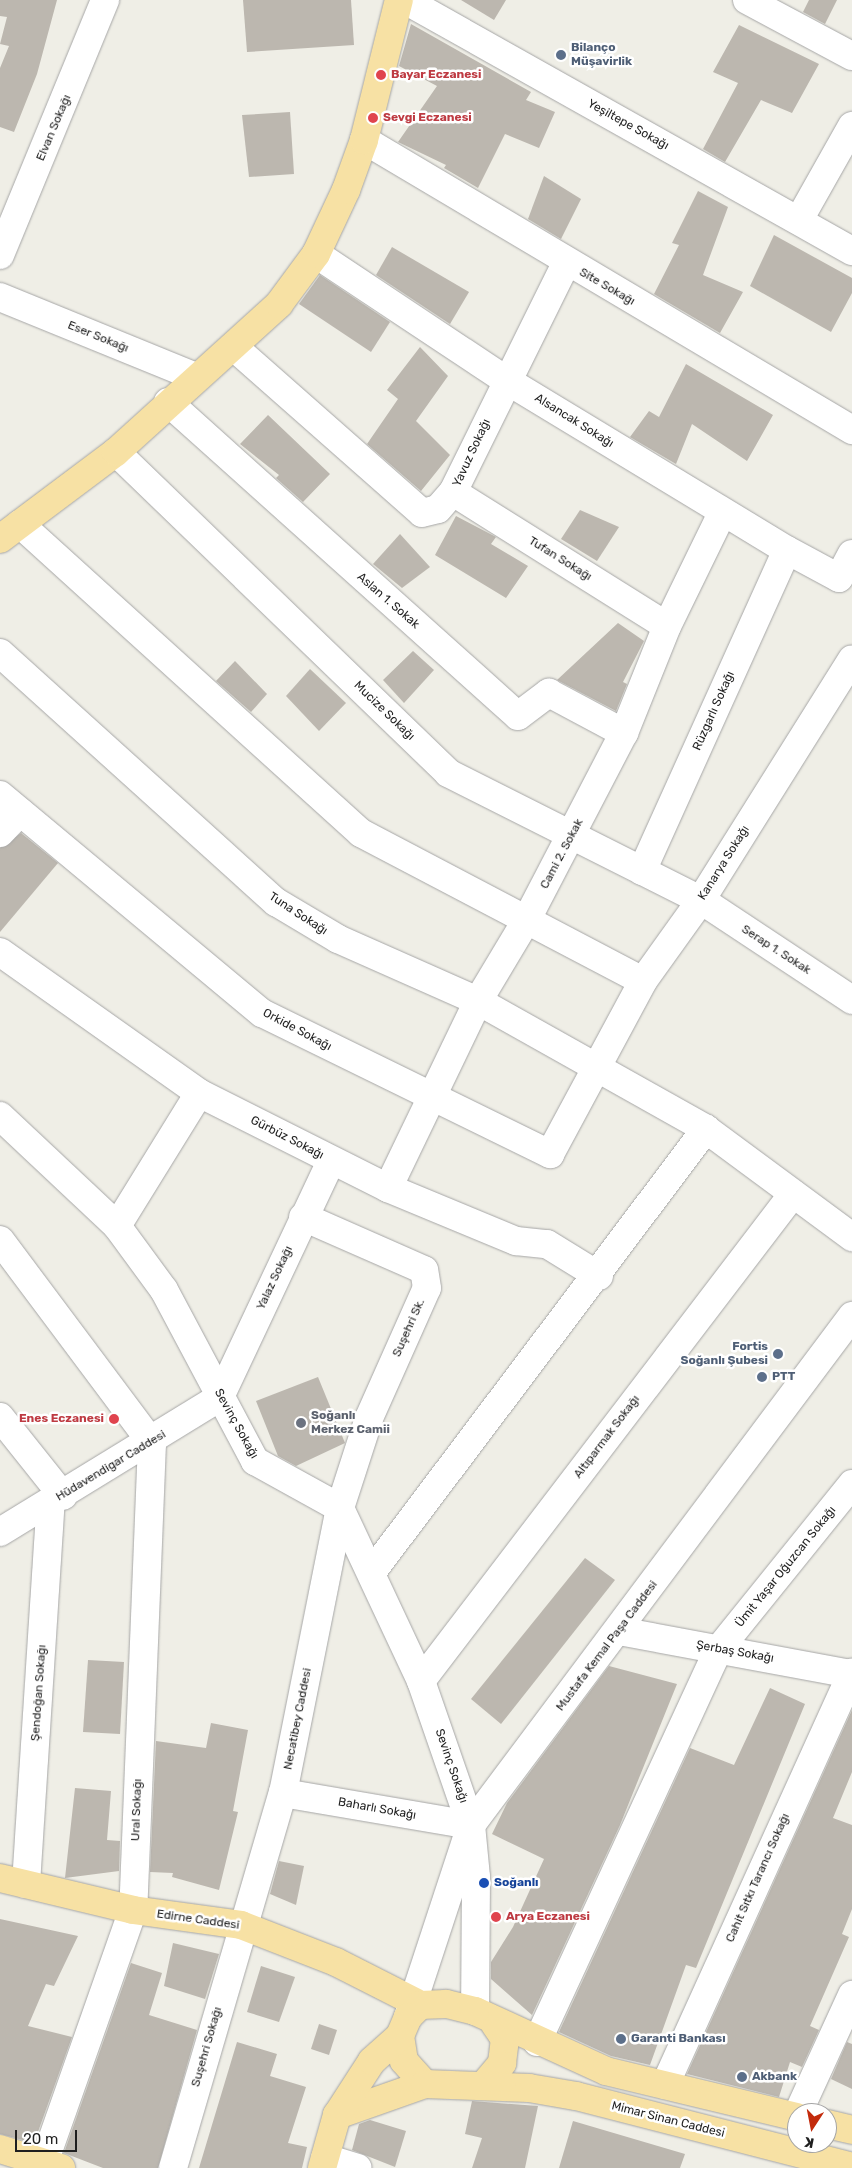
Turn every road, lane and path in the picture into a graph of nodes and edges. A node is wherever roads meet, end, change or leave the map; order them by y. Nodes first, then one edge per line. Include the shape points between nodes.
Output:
1 (105, 0) edge
2 (399, 0) edge
3 (404, 0) edge
4 (747, 0) edge
5 (852, 56) edge
6 (852, 126) edge
7 (364, 140) junction
8 (799, 220) junction
9 (852, 251) edge
10 (316, 254) junction
11 (0, 255) edge
12 (566, 263) junction
13 (0, 297) edge
14 (235, 348) junction
15 (196, 377) junction
16 (506, 380) junction
17 (168, 402) junction
18 (852, 430) edge
19 (116, 452) junction
20 (453, 492) junction
21 (722, 513) junction
22 (10, 532) edge
23 (787, 550) junction
24 (852, 554) edge
25 (667, 626) junction
26 (0, 653) edge
27 (852, 660) edge
28 (624, 733) junction
29 (0, 795) edge
30 (20, 812) junction
31 (0, 833) edge
32 (571, 837) junction
33 (642, 871) junction
34 (701, 900) junction
35 (527, 919) junction
36 (0, 952) edge
37 (642, 981) junction
38 (852, 1000) edge
39 (478, 1001) junction
40 (597, 1067) junction
41 (199, 1093) junction
42 (430, 1098) junction
43 (0, 1116) edge
44 (706, 1129) junction
45 (332, 1161) junction
46 (388, 1188) junction
47 (793, 1194) junction
48 (303, 1217) junction
49 (117, 1226) junction
50 (852, 1237) edge
51 (0, 1240) edge
52 (599, 1276) junction
53 (852, 1316) edge
54 (220, 1397) junction
55 (0, 1417) edge
56 (152, 1443) junction
57 (852, 1484) edge
58 (57, 1499) junction
59 (340, 1508) junction
60 (3, 1528) edge
61 (372, 1572) junction
62 (618, 1631) junction
63 (719, 1650) junction
64 (852, 1673) edge
65 (421, 1681) junction
66 (283, 1793) junction
67 (471, 1825) junction
68 (0, 1878) edge
69 (26, 1884) junction
70 (133, 1910) junction
71 (241, 1925) junction
72 (852, 1995) edge
73 (485, 2017) junction
74 (407, 2018) junction
75 (537, 2042) junction
76 (425, 2084) junction
77 (665, 2085) junction
78 (482, 2086) junction
79 (803, 2103) edge
80 (787, 2114) edge
81 (337, 2115) junction
82 (837, 2126) edge
83 (852, 2130) edge
84 (0, 2149) edge
85 (323, 2163) edge
86 (52, 2165) edge
87 (852, 2167) edge
88 (173, 2168) edge
89 (358, 2168) edge

1 - 11 street, Elvan Sokağı
2 - 7 main road
3 - 8 street, Yeşiltepe Sokağı
4 - 5 street
6 - 8 street
7 - 10 main road
7 - 12 street, Site Sokağı
8 - 9 street, Yeşiltepe Sokağı
10 - 14 main road via 278,304
10 - 16 street, Alsancak Sokağı
12 - 16 street, Yavuz Sokağı
12 - 18 street, Site Sokağı
13 - 15 street, Eser Sokağı
14 - 15 main road
14 - 20 street, Yavuz Sokağı via 422,513 438,509
15 - 17 main road
16 - 20 street, Yavuz Sokağı
16 - 21 street, Alsancak Sokağı
17 - 19 main road
17 - 28 street, Aslan 1. Sokak via 518,716 549,693
19 - 22 main road
19 - 32 street, Mucize Sokağı via 448,773
20 - 25 street, Tufan Sokağı
21 - 23 street, Alsancak Sokağı
21 - 25 street, Cami 2. Sokak
22 - 35 street via 361,833
23 - 24 street, Alsancak Sokağı via 838,578
23 - 33 street, Rüzgarlı Sokağı
25 - 28 street, Cami 2. Sokak
26 - 39 street, Tuna Sokağı via 276,902 338,939
27 - 34 street, Kanarya Sokağı
28 - 32 street, Cami 2. Sokak
29 - 30 street, Orkide Sokağı
30 - 31 street
30 - 42 street, Orkide Sokağı via 262,1012
32 - 33 street, Mucize Sokağı
32 - 35 street, Cami 2. Sokak
33 - 34 street, Mucize Sokağı
34 - 37 street, Kanarya Sokağı
34 - 38 street, Serap 1. Sokak
35 - 37 street
35 - 39 street, Cami 2. Sokak
36 - 41 street, Gürbüz Sokağı
37 - 40 street, Kanarya Sokağı
39 - 40 street, Tuna Sokağı
39 - 42 street, Cami 2. Sokak
40 - 42 street, Orkide Sokağı via 550,1154
40 - 44 street, Tuna Sokağı
41 - 45 street, Gürbüz Sokağı
41 - 49 street
42 - 46 street, Cami 2. Sokak
43 - 49 street, Sevinç Sokağı
44 - 47 street, Tuna Sokağı
44 - 52 street
45 - 46 street, Gürbüz Sokağı
45 - 48 street, Yalaz Sokağı
46 - 52 street, Gürbüz Sokağı via 516,1241 547,1244
47 - 50 street, Tuna Sokağı
47 - 65 street, Altıparmak Sokağı
48 - 54 street, Yalaz Sokağı
48 - 59 street, Suşehri Sk. via 424,1270 427,1288 369,1418
49 - 54 street, Sevinç Sokağı via 164,1290
51 - 56 street
52 - 61 street
53 - 62 street, Mustafa Kemal Paşa Caddesi
54 - 56 street, Hüdavendigar Caddesi
54 - 59 street, Sevinç Sokağı via 255,1461
55 - 58 street
56 - 58 street, Hüdavendigar Caddesi
56 - 70 street, Ural Sokağı
57 - 63 street, Ümit Yaşar Oğuzcan Sokağı
58 - 60 street, Hüdavendigar Caddesi
58 - 69 street, Şendoğan Sokağı
59 - 61 street, Sevinç Sokağı
59 - 66 street, Necatibey Caddesi
61 - 65 street, Sevinç Sokağı
62 - 63 street, Şerbaş Sokağı
62 - 67 street, Mustafa Kemal Paşa Caddesi
63 - 64 street, Şerbaş Sokağı
63 - 75 street, Ümit Yaşar Oğuzcan Sokağı
64 - 77 street, Cahit Sıtkı Tarancı Sokağı
65 - 67 street, Sevinç Sokağı
66 - 67 street, Baharlı Sokağı
66 - 71 street, Necatibey Caddesi
67 - 73 street
67 - 74 street, Mustafa Kemal Paşa Caddesi
68 - 69 main road, Edirne Caddesi
69 - 70 main road, Edirne Caddesi
70 - 71 main road, Edirne Caddesi
70 - 86 street, Ural Sokağı
71 - 74 main road, Edirne Caddesi via 336,1962
71 - 88 street, Suşehri Sokağı
72 - 79 street
73 - 74 main road via 446,2004 420,2006
73 - 75 main road
73 - 78 main road via 506,2039 502,2063
74 - 76 main road via 404,2061
74 - 81 main road via 372,2061
75 - 77 main road via 606,2071
76 - 78 main road
76 - 81 main road
77 - 80 main road
78 - 87 main road, Mimar Sinan Caddesi via 576,2096
81 - 85 main road
82 - 83 main road
84 - 86 main road
85 - 89 street

